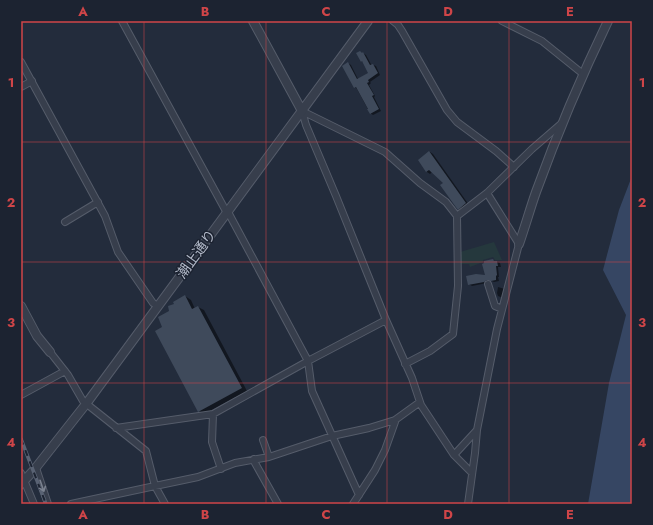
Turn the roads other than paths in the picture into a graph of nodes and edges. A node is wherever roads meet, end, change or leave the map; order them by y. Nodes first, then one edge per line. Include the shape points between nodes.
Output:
1 (122, 21) edge
2 (253, 21) edge
3 (368, 21) edge
4 (393, 21) edge
5 (502, 21) edge
6 (608, 21) edge
7 (21, 62) edge
8 (583, 74) junction
9 (32, 81) junction
10 (21, 87) edge
11 (302, 111) junction
12 (563, 122) junction
13 (514, 167) junction
14 (487, 193) junction
15 (98, 202) junction
16 (227, 212) junction
17 (457, 216) junction
18 (65, 222) dead end
19 (519, 244) junction
20 (488, 284) dead end
21 (21, 306) edge
22 (158, 306) junction
23 (502, 309) junction
24 (386, 320) junction
25 (50, 352) joint
26 (308, 361) junction
27 (405, 364) junction
28 (65, 371) junction
29 (21, 395) edge
30 (420, 402) junction
31 (86, 404) junction
32 (213, 414) junction
33 (394, 420) junction
34 (116, 428) junction
35 (477, 430) junction
36 (332, 436) junction
37 (263, 440) dead end
38 (454, 455) junction
39 (269, 457) junction
40 (254, 459) junction
41 (36, 468) junction
42 (221, 469) junction
43 (472, 473) junction
44 (22, 479) edge
45 (155, 486) junction
46 (359, 495) junction
47 (99, 501) edge
48 (34, 504) edge
49 (48, 504) edge
50 (71, 504) edge
51 (165, 504) edge
52 (278, 504) edge
53 (353, 504) edge
54 (468, 504) edge

1 - 16 street
2 - 11 street
3 - 11 street, 潮止通り
4 - 13 street via 402,31 447,110 457,122
5 - 8 street via 542,41
6 - 8 street
7 - 9 street
8 - 12 street
9 - 10 street
9 - 15 street
11 - 16 street, 潮止通り
11 - 17 street via 385,152 446,202
11 - 24 street
12 - 13 street
12 - 19 street
13 - 14 street
14 - 17 street
14 - 19 street
15 - 18 street
15 - 22 street via 118,252 153,303
16 - 22 street, 潮止通り
16 - 26 street
17 - 27 street via 458,290 453,334 430,351
19 - 23 street
20 - 23 street via 495,306
21 - 25 street via 37,336
22 - 31 street, 潮止通り
23 - 35 street
24 - 26 street
24 - 27 street
25 - 28 street
26 - 32 street
26 - 36 street via 312,391
27 - 30 street
28 - 29 street
28 - 31 street
30 - 33 street
30 - 38 street
31 - 34 street
31 - 41 street, 潮止通り
32 - 34 street
32 - 42 street via 212,442
33 - 36 street
33 - 46 street via 376,470
34 - 45 street via 146,451
35 - 38 street
35 - 43 street
36 - 39 street
36 - 46 street
37 - 39 street
38 - 43 street
39 - 40 street
40 - 42 street
40 - 52 street
41 - 44 street, 潮止通り
41 -> 49 street
42 - 45 street via 198,477
43 - 54 street
44 - 48 street
45 - 47 street
45 - 51 street
46 - 53 street
47 - 50 street

